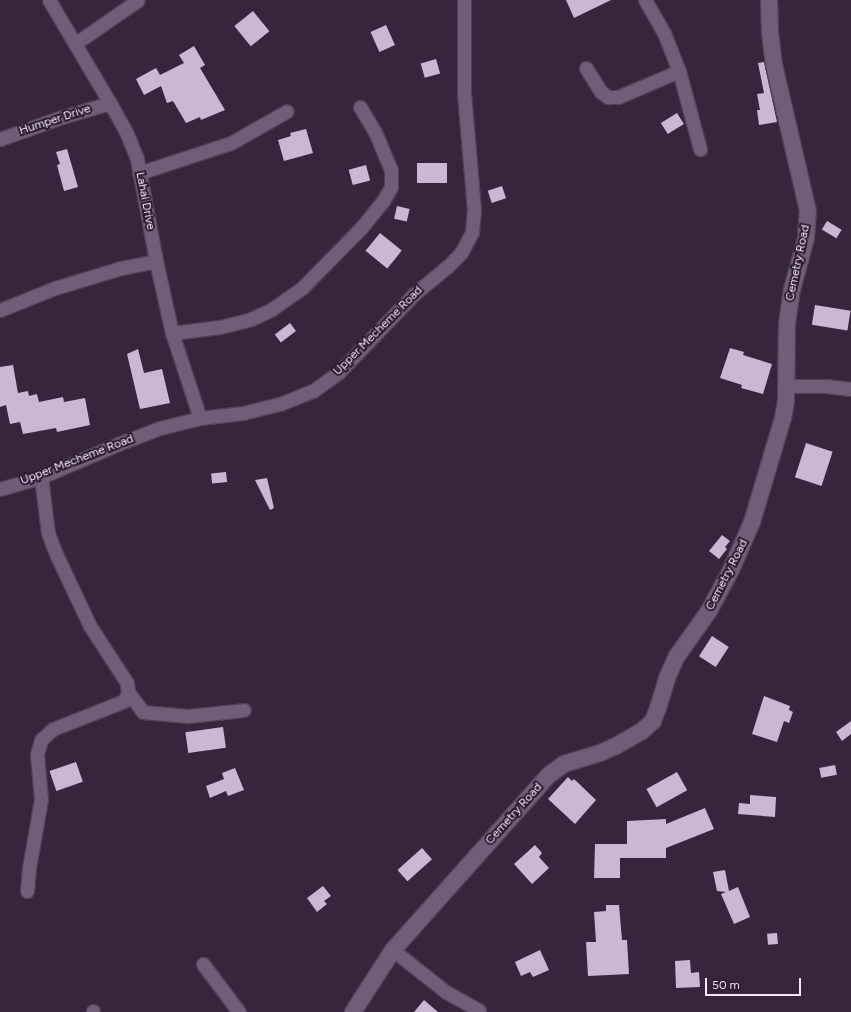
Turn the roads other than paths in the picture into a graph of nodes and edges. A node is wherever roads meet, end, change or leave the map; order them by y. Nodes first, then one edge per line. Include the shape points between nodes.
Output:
1 (49, 0) edge
2 (138, 0) edge
3 (464, 0) edge
4 (645, 0) edge
5 (769, 0) edge
6 (76, 43) junction
7 (586, 68) dead end
8 (679, 71) junction
9 (110, 103) junction
10 (360, 107) dead end
11 (287, 111) dead end
12 (0, 139) edge
13 (700, 149) dead end
14 (140, 173) junction
15 (156, 261) junction
16 (0, 310) edge
17 (172, 332) junction
18 (787, 386) junction
19 (851, 389) edge
20 (200, 418) junction
21 (40, 477) junction
22 (0, 489) edge
23 (128, 692) junction
24 (244, 710) dead end
25 (27, 891) dead end
26 (393, 950) junction
27 (203, 964) dead end
28 (479, 1010) dead end
29 (239, 1012) edge
30 (352, 1012) edge

1 - 6 street, Lahai Drive
2 - 6 street
3 - 20 street, Upper Mecheme Road via 464,93 474,210 472,232 461,253 413,295 339,372 313,391 280,404 243,413
4 - 8 street via 664,33
5 - 18 street, Cemetry Road via 774,65 808,211 806,238 792,290 787,324
6 - 9 street, Lahai Drive
7 - 8 street via 601,92 608,97 618,97
8 - 13 street
9 - 12 street, Humper Drive
9 - 14 street, Lahai Drive via 127,134
10 - 17 street via 375,132 391,170 391,187 361,228 302,288 272,309 251,319 220,327
11 - 14 street via 231,143
14 - 15 street, Lahai Drive
15 - 16 street via 121,268 55,288
15 - 17 street, Lahai Drive
17 - 20 street, Lahai Drive
18 - 19 street
18 - 26 street, Cemetry Road via 783,418 752,522 716,598 677,656 652,720 642,731 616,746 564,764 549,775
20 - 21 street, Upper Mecheme Road via 146,434
21 - 22 street, Upper Mecheme Road
21 - 23 street via 48,533 57,556 90,626 127,683
23 - 24 street via 143,712 188,716
23 - 25 street via 124,701 53,729 41,740 37,754 41,799
26 - 28 street via 446,992
26 - 30 street, Cemetry Road
27 - 29 street

